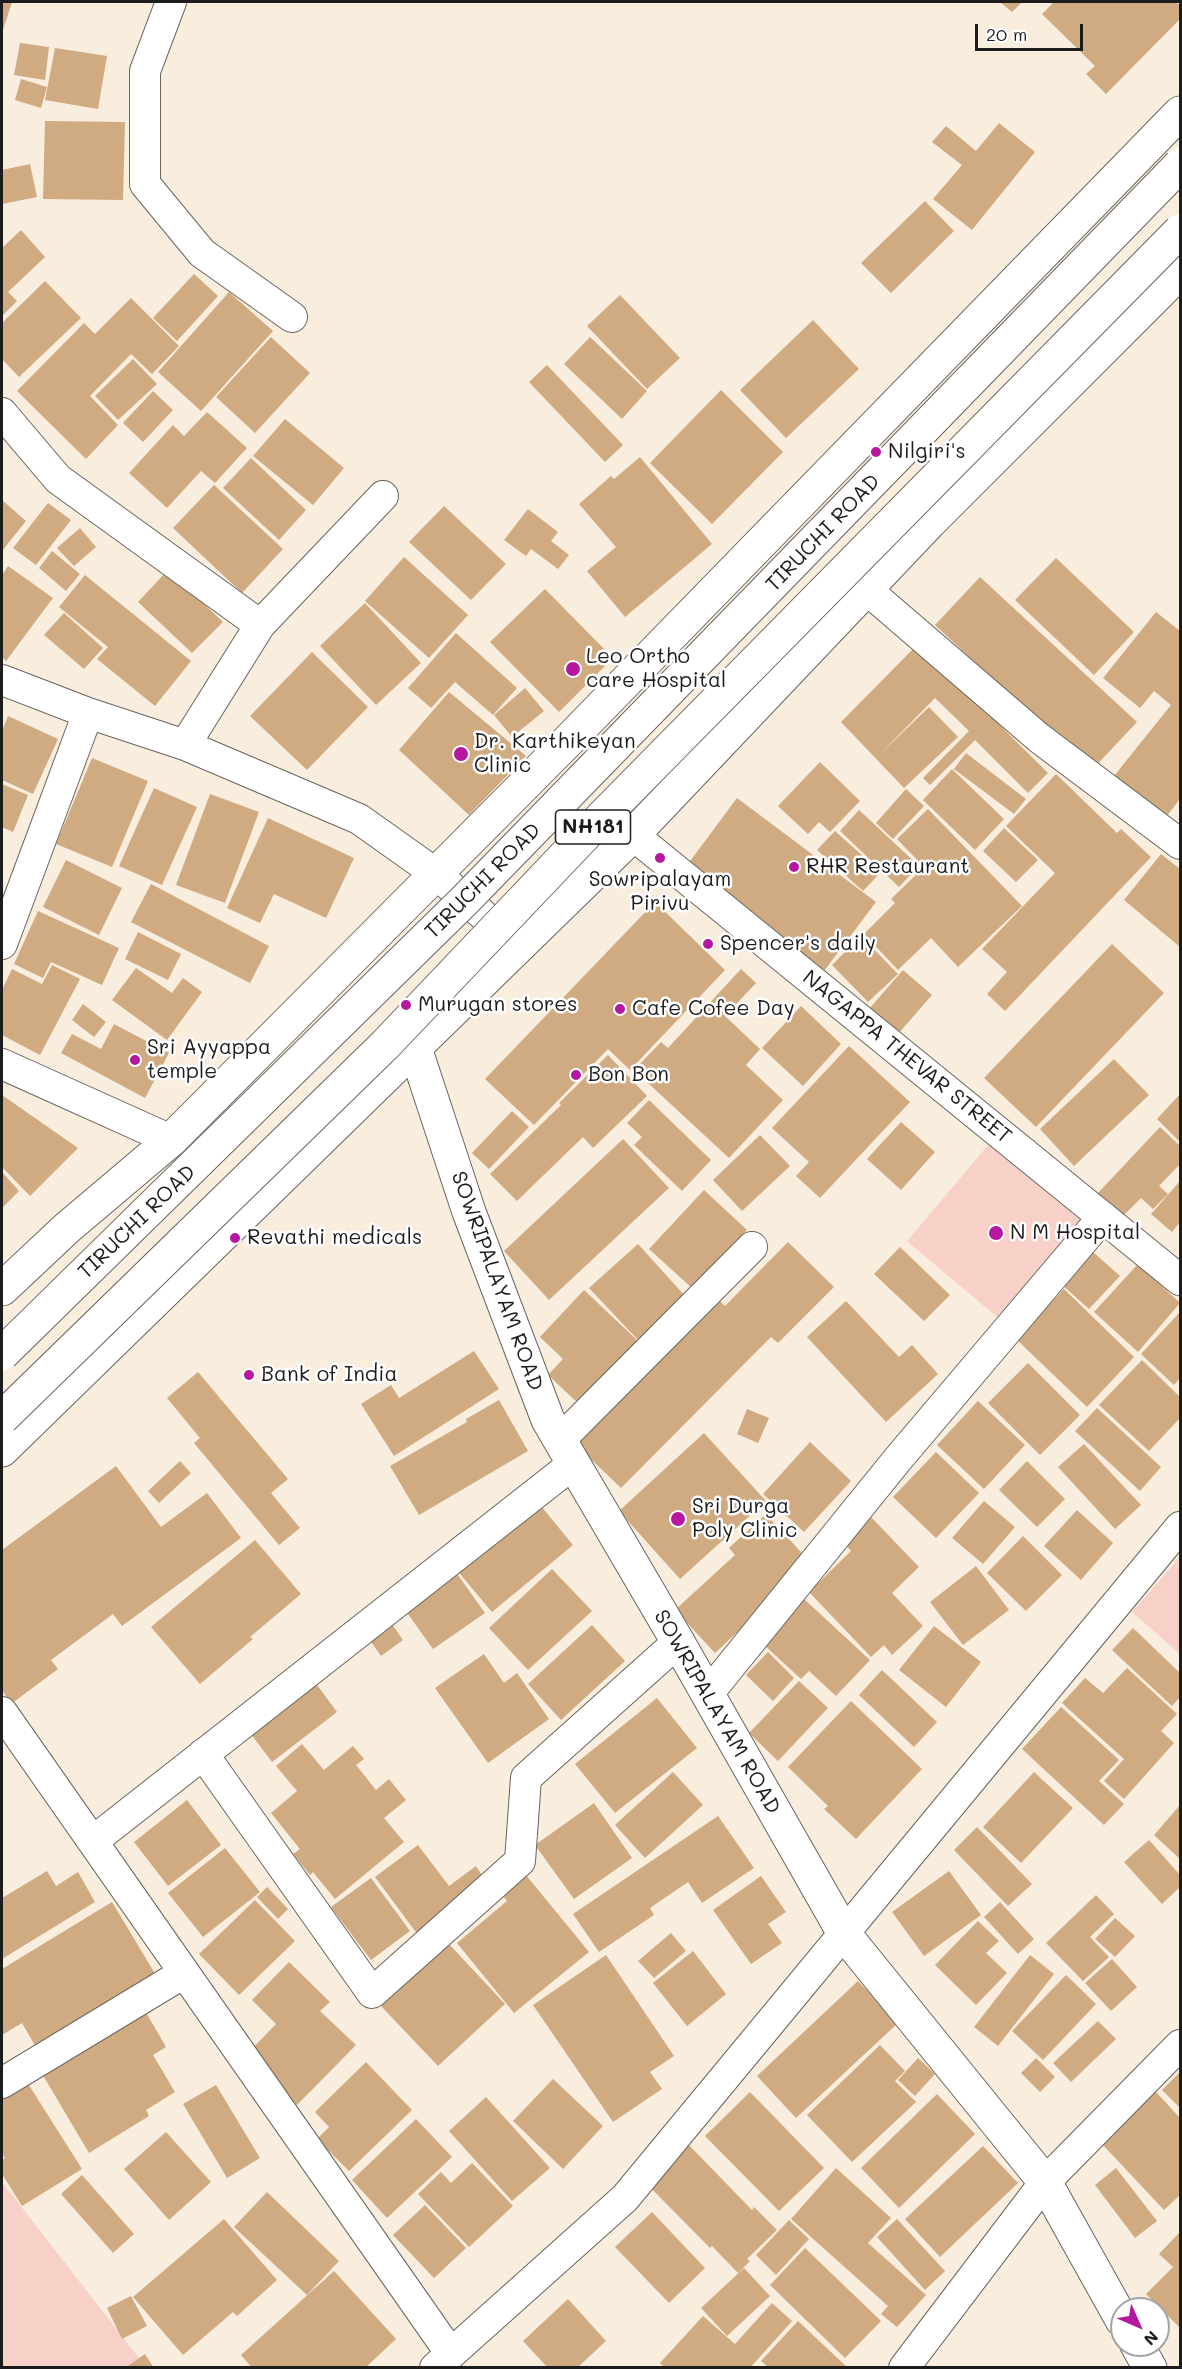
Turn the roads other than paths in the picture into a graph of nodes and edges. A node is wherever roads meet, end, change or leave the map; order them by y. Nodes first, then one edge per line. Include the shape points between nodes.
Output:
1 (171, 2) edge
2 (1180, 113) edge
3 (1180, 165) edge
4 (1180, 231) edge
5 (1180, 272) edge
6 (292, 317) dead end
7 (2, 413) edge
8 (383, 496) dead end
9 (866, 589) junction
10 (260, 625) junction
11 (2, 680) edge
12 (88, 713) junction
13 (185, 745) junction
14 (633, 835) junction
15 (1180, 844) edge
16 (435, 873) junction
17 (2, 944) edge
18 (519, 946) junction
19 (415, 1048) junction
20 (2, 1064) edge
21 (171, 1140) junction
22 (1103, 1216) junction
23 (752, 1247) dead end
24 (1180, 1280) edge
25 (2, 1289) edge
26 (2, 1354) edge
27 (2, 1418) edge
28 (2, 1450) edge
29 (567, 1452) junction
30 (1180, 1527) edge
31 (678, 1642) junction
32 (707, 1695) junction
33 (2, 1712) edge
34 (203, 1754) junction
35 (93, 1841) junction
36 (844, 1935) junction
37 (184, 1973) junction
38 (1180, 2044) edge
39 (2, 2083) edge
40 (1045, 2181) junction
41 (1110, 2298) edge
42 (443, 2361) edge
43 (904, 2367) edge

1 - 6 street via 145,71 145,184 202,253
2 - 16 main road
3 - 26 main road, TIRUCHI ROAD / NH181, bridge via 473,892
4 - 27 main road, TIRUCHI ROAD / NH181, bridge via 603,816 385,1046
5 - 9 main road
7 - 10 street via 58,479
8 - 10 street
9 - 14 main road
9 - 15 street via 1039,738
10 - 13 street
11 - 12 street
12 - 13 street
12 - 17 street
13 - 16 street via 358,819
14 - 18 main road
14 - 22 street, NAGAPPA THEVAR STREET
16 - 18 street
16 - 21 main road
18 - 19 main road
19 - 28 main road
19 - 29 main road, SOWRIPALAYAM ROAD via 473,1223 548,1420
20 - 21 street
21 - 25 main road
22 - 24 street, NAGAPPA THEVAR STREET
22 - 32 street via 898,1459
23 - 29 street
29 - 31 main road, SOWRIPALAYAM ROAD
29 - 34 street
30 - 36 street
31 - 32 main road, SOWRIPALAYAM ROAD
31 - 34 street via 526,1779 520,1861 372,1993
32 - 36 main road, SOWRIPALAYAM ROAD
33 - 35 street
34 - 35 street
35 - 37 street
36 - 40 main road, SOWRIPALAYAM ROAD
36 - 42 street via 625,2198
37 - 39 street
37 - 42 street
38 - 40 street
40 - 41 main road, SOWRIPALAYAM ROAD
40 - 43 street

